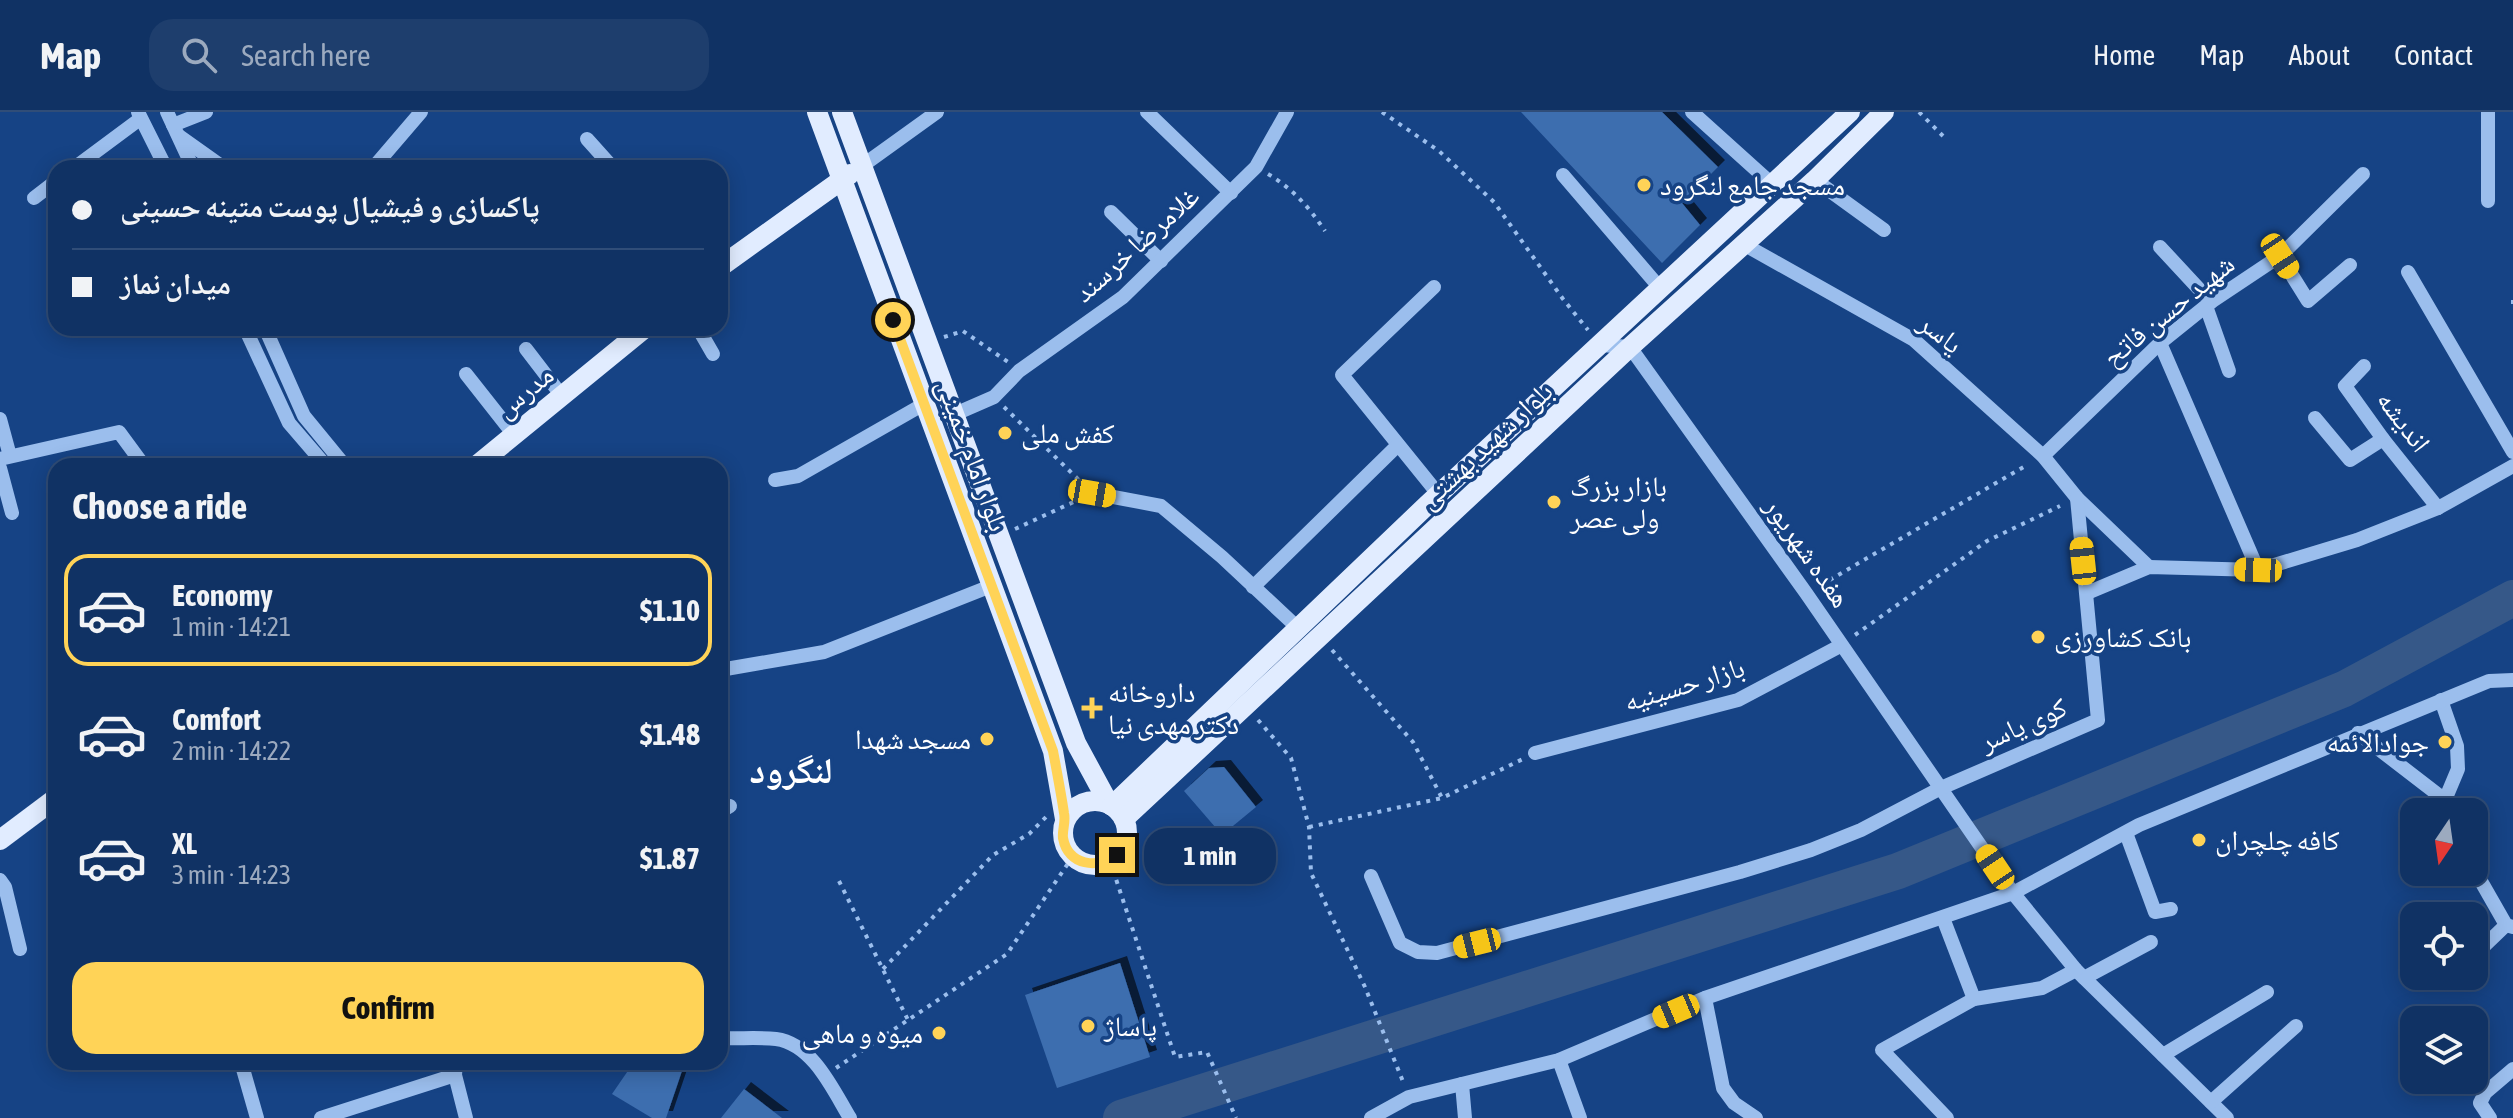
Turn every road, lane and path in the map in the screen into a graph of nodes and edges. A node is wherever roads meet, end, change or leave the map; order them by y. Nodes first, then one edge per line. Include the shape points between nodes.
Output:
1 (206, 112) edge
2 (421, 112) edge
3 (817, 112) edge
4 (842, 112) edge
5 (937, 112) edge
6 (1147, 112) edge
7 (1287, 112) edge
8 (1382, 112) edge
9 (1692, 112) edge
10 (1850, 112) edge
11 (1884, 112) edge
12 (1919, 112) edge
13 (2488, 112) edge
14 (139, 116) edge
15 (173, 124) edge
16 (1943, 136) dead end
17 (587, 139) dead end
18 (84, 160) edge
19 (162, 160) edge
20 (189, 160) edge
21 (215, 160) edge
22 (380, 160) edge
23 (606, 160) edge
24 (862, 166) junction
25 (1256, 167) junction
26 (2363, 174) dead end
27 (1563, 175) dead end
28 (841, 179) junction
29 (1815, 180) junction
30 (1773, 185) junction
31 (48, 187) edge
32 (1231, 193) junction
33 (34, 198) dead end
34 (2488, 201) dead end
35 (1111, 212) dead end
36 (1884, 230) dead end
37 (1325, 231) dead end
38 (1745, 245) junction
39 (2160, 247) dead end
40 (2280, 256) junction
41 (728, 261) edge
42 (1161, 261) junction
43 (2350, 265) dead end
44 (2408, 272) dead end
45 (1434, 287) dead end
46 (1660, 288) junction
47 (2208, 304) junction
48 (249, 336) edge
49 (269, 336) edge
50 (635, 336) edge
51 (703, 336) edge
52 (928, 342) junction
53 (2160, 343) junction
54 (1600, 345) junction
55 (1630, 347) junction
56 (526, 349) dead end
57 (713, 354) dead end
58 (2364, 366) dead end
59 (1019, 371) junction
60 (2229, 371) dead end
61 (466, 374) dead end
62 (562, 396) junction
63 (994, 397) junction
64 (924, 404) junction
65 (955, 414) junction
66 (2315, 418) dead end
67 (0, 419) edge
68 (514, 435) junction
69 (2383, 439) junction
70 (1398, 445) junction
71 (2513, 452) edge
72 (2043, 456) junction
73 (138, 458) edge
74 (319, 458) edge
75 (338, 458) edge
76 (486, 458) edge
77 (3, 461) edge
78 (2513, 466) edge
79 (775, 480) dead end
80 (1092, 493) junction
81 (1439, 495) junction
82 (2077, 498) junction
83 (2438, 508) junction
84 (12, 513) dead end
85 (1000, 535) junction
86 (2149, 567) junction
87 (2258, 570) junction
88 (991, 586) junction
89 (1253, 587) junction
90 (1806, 593) junction
91 (2087, 593) junction
92 (1298, 628) junction
93 (1320, 636) junction
94 (1840, 646) junction
95 (728, 669) edge
96 (2513, 680) edge
97 (2441, 700) junction
98 (1246, 706) junction
99 (2358, 733) junction
100 (1535, 753) joint
101 (1941, 788) junction
102 (1442, 798) junction
103 (2438, 798) edge
104 (2450, 798) edge
105 (48, 804) edge
106 (1115, 809) junction
107 (1064, 811) junction
108 (1309, 827) junction
109 (2126, 833) junction
110 (0, 840) edge
111 (1073, 856) junction
112 (1110, 861) junction
113 (1371, 876) dead end
114 (0, 880) edge
115 (839, 881) dead end
116 (2485, 886) edge
117 (2013, 893) junction
118 (2171, 909) dead end
119 (1943, 918) junction
120 (2510, 926) edge
121 (2151, 942) dead end
122 (2488, 943) edge
123 (20, 949) dead end
124 (883, 969) junction
125 (2080, 974) junction
126 (2267, 992) dead end
127 (1705, 998) junction
128 (1974, 999) junction
129 (908, 1020) junction
130 (2296, 1026) dead end
131 (728, 1038) edge
132 (2163, 1055) junction
133 (1559, 1060) junction
134 (2513, 1069) edge
135 (243, 1070) edge
136 (450, 1070) edge
137 (455, 1070) edge
138 (1399, 1070) dead end
139 (824, 1076) junction
140 (1462, 1084) junction
141 (2211, 1102) junction
142 (257, 1118) edge
143 (321, 1118) edge
144 (466, 1118) edge
145 (850, 1118) edge
146 (1236, 1118) edge
147 (1371, 1118) edge
148 (1465, 1118) edge
149 (1580, 1118) edge
150 (1756, 1118) edge
151 (1947, 1118) edge
152 (2227, 1118) edge
153 (2490, 1118) edge

1 - 15 street
2 - 22 street
3 - 28 main road, بلوار امام خمینی
4 - 24 main road, بلوار امام خمینی
5 - 24 street
6 - 32 street
7 - 25 street, غلامرضا خرسند
8 - 54 path via 1439,151 1494,202
9 - 30 street
10 - 30 main road, بلوار شهید بهشتی
11 - 29 main road, بلوار شهید بهشتی
12 - 16 path
13 - 34 street
14 - 18 street
14 - 19 street
15 - 20 street
15 - 21 street
17 - 23 street
24 - 28 main road
24 - 52 main road, بلوار امام خمینی
25 - 32 street, غلامرضا خرسند
25 - 37 path via 1289,186
26 - 40 street, شهید حسن فاتح
27 - 46 street
28 - 41 main road
28 - 64 main road, بلوار امام خمینی
29 - 36 street
29 - 38 main road, بلوار شهید بهشتی
30 - 46 main road, بلوار شهید بهشتی
31 - 33 street
32 - 42 street, غلامرضا خرسند
35 - 42 street
38 - 55 main road, بلوار شهید بهشتی
38 - 72 street, یاسر via 1914,340
39 - 47 street
40 - 43 street via 2308,301
40 - 47 street, شهید حسن فاتح
42 - 59 street, غلامرضا خرسند via 1123,297
44 - 71 street
45 - 70 street via 1342,375
46 - 54 main road, بلوار شهید بهشتی
47 - 53 street, شهید حسن فاتح
47 - 60 street
48 - 74 street via 289,423
49 - 75 street via 304,416
50 - 62 main road, مدرس
51 - 57 street
52 - 59 path via 963,331
52 - 65 main road, بلوار امام خمینی
53 - 72 street, شهید حسن فاتح
53 - 87 street
54 - 55 street
54 - 81 main road, بلوار شهید بهشتی
55 - 90 street, هفده شهریور
55 - 93 main road, بلوار شهید بهشتی
56 - 62 street
58 - 69 street, اندیشه via 2345,386
59 - 63 street, غلامرضا خرسند
61 - 68 street
62 - 68 main road, مدرس
63 - 65 street, غلامرضا خرسند
63 - 80 path
64 - 79 street via 798,476
64 - 88 main road, بلوار امام خمینی
65 - 85 main road, بلوار امام خمینی
66 - 69 street via 2350,460
67 - 77 street
68 - 76 main road, مدرس
69 - 83 street, اندیشه
70 - 81 street
70 - 89 street
72 - 82 street, یاسر
72 - 90 path
73 - 77 street via 119,432
77 - 84 street
78 - 83 street
80 - 85 path
80 - 89 street via 1161,506
81 - 92 main road, بلوار شهید بهشتی
82 - 86 street, یاسر
82 - 91 street, کوی یاسر
82 - 94 path via 1987,541
83 - 87 street
85 - 106 main road, بلوار امام خمینی via 1076,743
86 - 87 street
86 - 91 street
88 - 95 street via 824,652
88 - 107 main road, بلوار امام خمینی via 1053,751
89 - 92 street
90 - 94 street, هفده شهریور
91 - 101 street, کوی یاسر via 2098,720
92 - 106 main road, بلوار شهید بهشتی
93 - 98 main road, بلوار شهید بهشتی
93 - 102 path via 1413,742
94 - 100 street, بازار حسینیه via 1738,700
94 - 101 street, هفده شهریور
96 - 97 street via 2489,681
97 - 99 street
97 - 104 street via 2457,746
98 - 106 main road, بلوار شهید بهشتی
98 - 108 path via 1291,758
99 - 103 street
99 - 109 street
100 - 102 path
101 - 113 street via 1811,850 1437,953 1400,943
101 - 117 street, هفده شهریور
102 - 108 path
105 - 110 main road
106 - 107 main road via 1096,801
106 - 112 main road via 1126,838
107 - 111 main road via 1063,839
107 - 124 path via 993,855
108 - 138 path via 1311,873
109 - 117 street
109 - 118 street via 2155,912
111 - 112 main road via 1091,864
111 - 129 path via 1007,954
112 - 146 path via 1175,1057 1207,1052
114 - 123 street
115 - 124 path
116 - 120 street
117 - 119 street
117 - 125 street
119 - 127 street
119 - 128 street
120 - 122 street
121 - 125 street
124 - 129 path
125 - 128 street via 2042,988
125 - 132 street
126 - 132 street
127 - 133 street
127 - 150 street via 1723,1088
128 - 151 street via 1882,1050
129 - 139 path
130 - 141 street
131 - 139 street via 779,1039 805,1052
132 - 141 street
133 - 140 street
133 - 149 street
134 - 153 street via 2480,1103
135 - 142 street
136 - 143 street
137 - 144 street
139 - 145 street
140 - 147 street via 1409,1097
140 - 148 street
141 - 152 street

